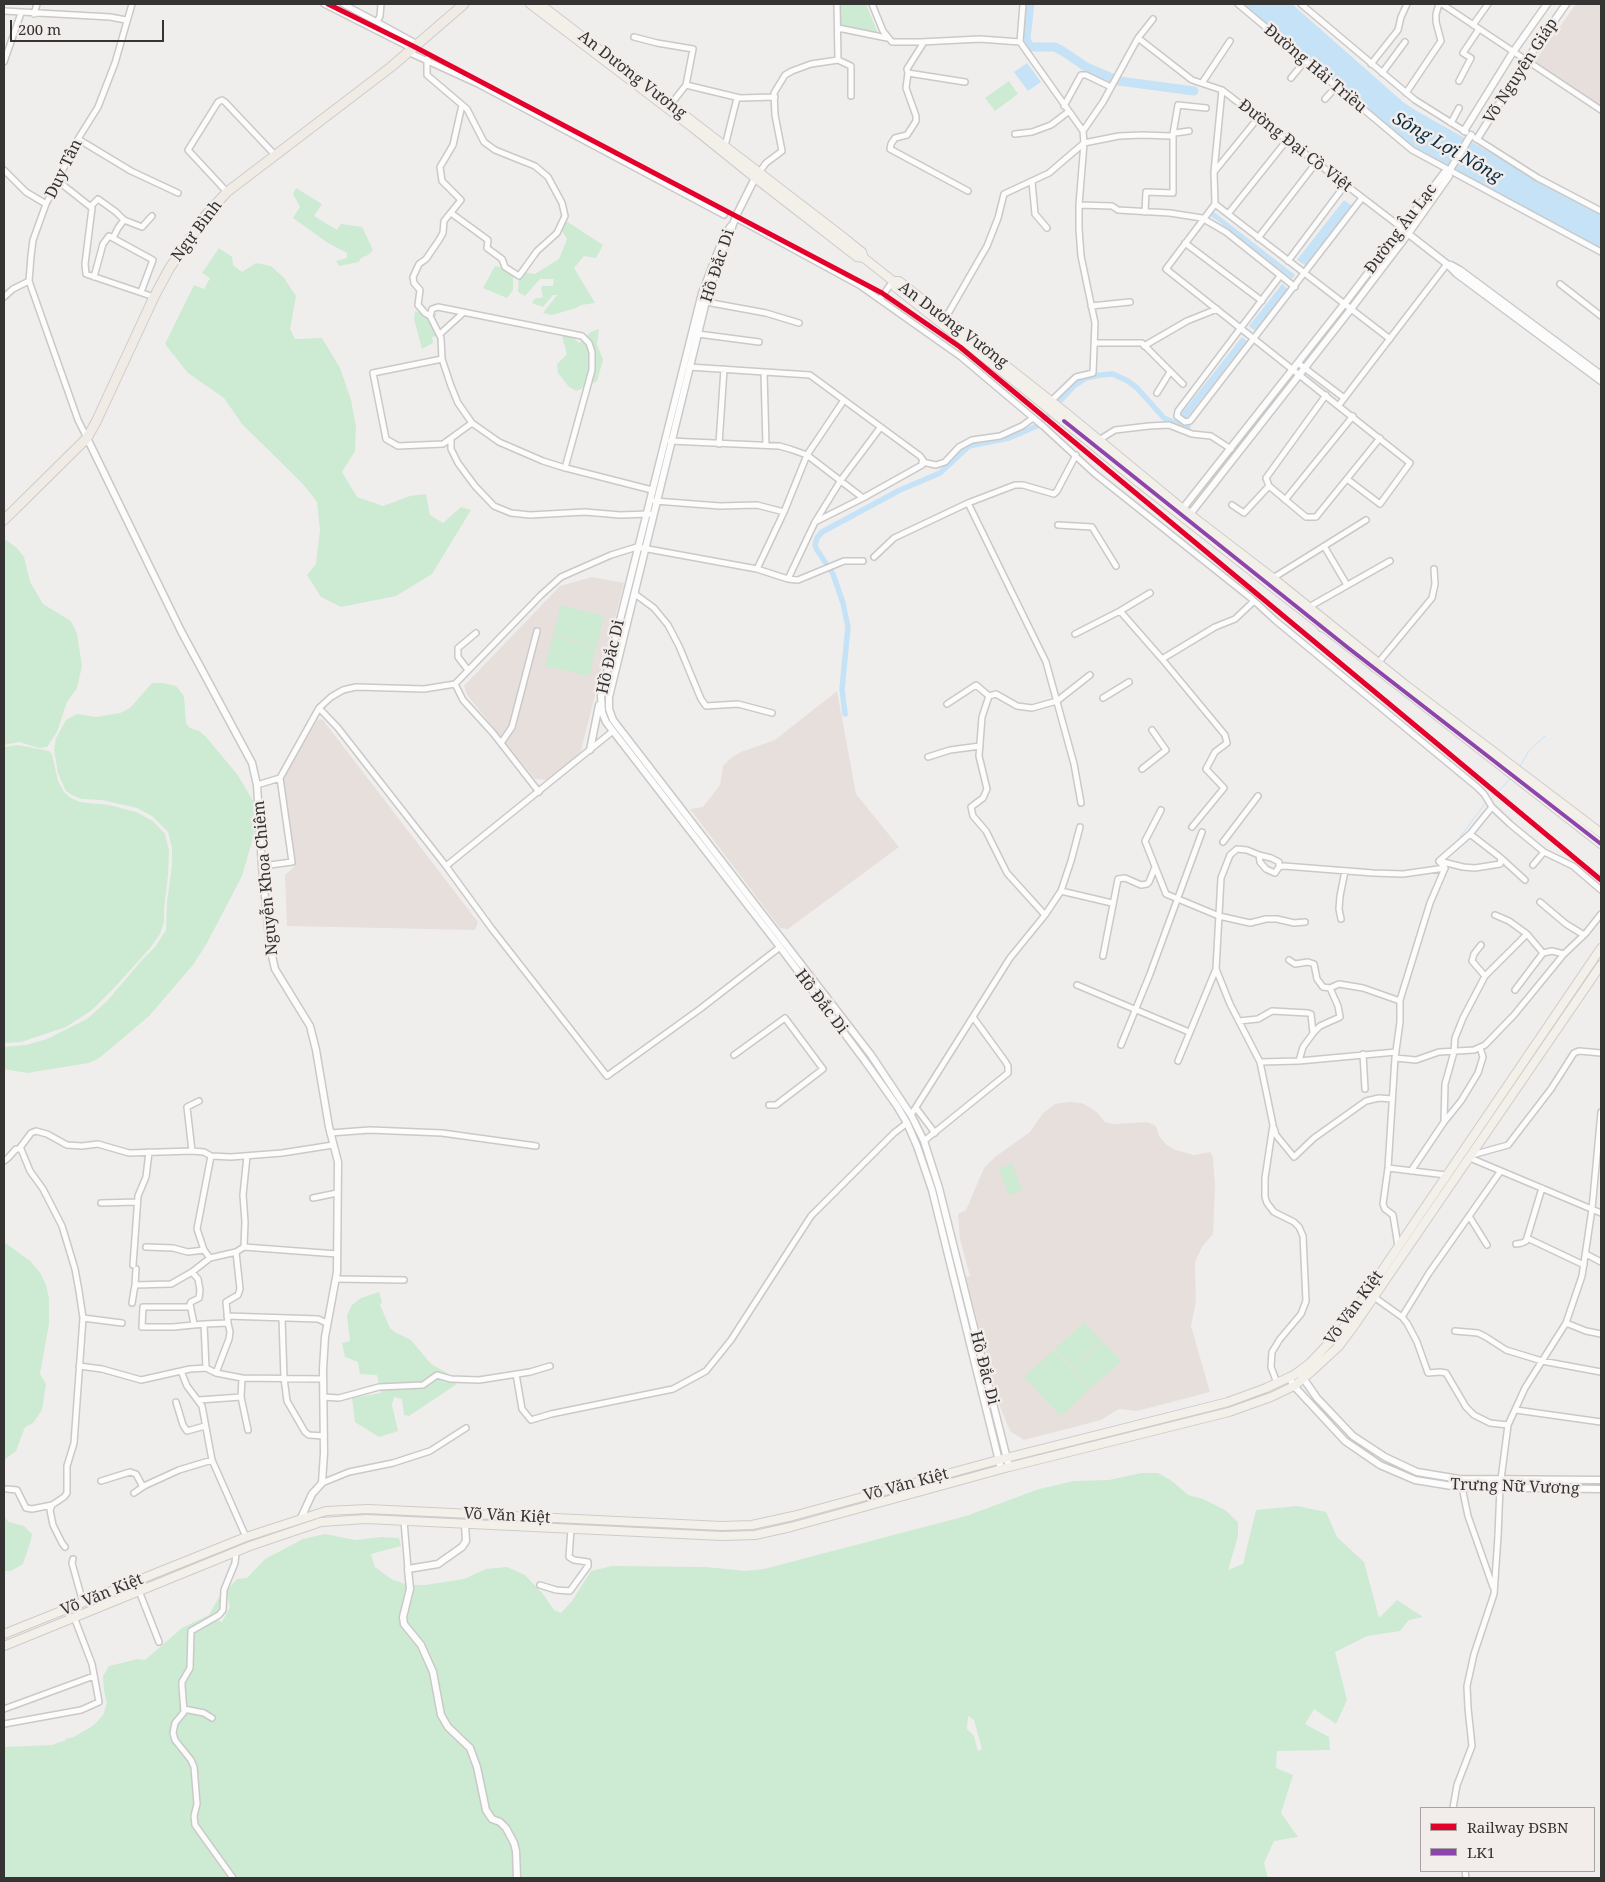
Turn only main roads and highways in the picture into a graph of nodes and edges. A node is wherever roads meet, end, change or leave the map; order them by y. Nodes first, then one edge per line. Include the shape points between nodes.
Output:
1 (464, 4) edge
2 (530, 4) edge
3 (541, 4) edge
4 (648, 90) junction
5 (757, 176) junction
6 (1023, 383) junction
7 (1181, 511) junction
8 (4, 520) edge
9 (1270, 581) junction
10 (1325, 624) junction
11 (1521, 777) junction
12 (1601, 833) edge
13 (1601, 844) edge
14 (1601, 948) edge
15 (1601, 965) edge
16 (1461, 1154) junction
17 (1471, 1156) junction
18 (1446, 1176) junction
19 (1454, 1180) junction
20 (1379, 1274) junction
21 (1387, 1280) junction
22 (1128, 1428) junction
23 (1130, 1437) junction
24 (466, 1514) junction
25 (301, 1518) junction
26 (465, 1524) junction
27 (722, 1526) junction
28 (304, 1528) junction
29 (722, 1536) junction
30 (107, 1593) junction
31 (111, 1602) junction
32 (4, 1634) edge
33 (4, 1646) edge

1 - 8 highway, Ngự Bình via 390,67 227,192 205,216 154,297 87,438
2 - 4 main road, An Dương Vương
3 - 4 main road, An Dương Vương
4 - 5 main road, An Dương Vương
4 - 5 main road, An Dương Vương via 725,146
5 - 6 main road, An Dương Vương via 842,236 862,252 864,258 893,281 899,281
6 - 7 main road, An Dương Vương
6 - 7 main road, An Dương Vương via 1051,400
7 - 9 main road, An Dương Vương
9 - 10 main road
9 - 10 main road via 1309,607
10 - 11 main road
11 - 12 main road
11 - 13 main road
14 - 16 main road, Võ Văn Kiệt
15 - 17 main road, Võ Văn Kiệt
16 - 17 main road
16 - 18 main road, Võ Văn Kiệt
17 - 19 main road, Võ Văn Kiệt
18 - 19 main road
18 - 20 main road, Võ Văn Kiệt
19 - 21 main road, Võ Văn Kiệt
20 - 21 main road
20 - 22 main road, Võ Văn Kiệt via 1334,1339 1289,1377 1228,1402
21 - 23 main road, Võ Văn Kiệt via 1339,1346 1294,1386 1237,1409
22 - 23 main road
22 - 27 main road, Võ Văn Kiệt via 793,1516 752,1525
23 - 29 main road, Võ Văn Kiệt via 791,1527 754,1535
24 - 25 main road, Võ Văn Kiệt via 345,1509
24 - 26 main road
24 - 27 main road, Võ Văn Kiệt
25 - 28 main road
25 - 30 main road, Võ Văn Kiệt
26 - 28 main road, Võ Văn Kiệt via 352,1519 320,1522
26 - 29 main road, Võ Văn Kiệt
27 - 29 main road
28 - 31 main road, Võ Văn Kiệt
30 - 31 main road
30 - 32 main road, Võ Văn Kiệt
31 - 33 main road, Võ Văn Kiệt

